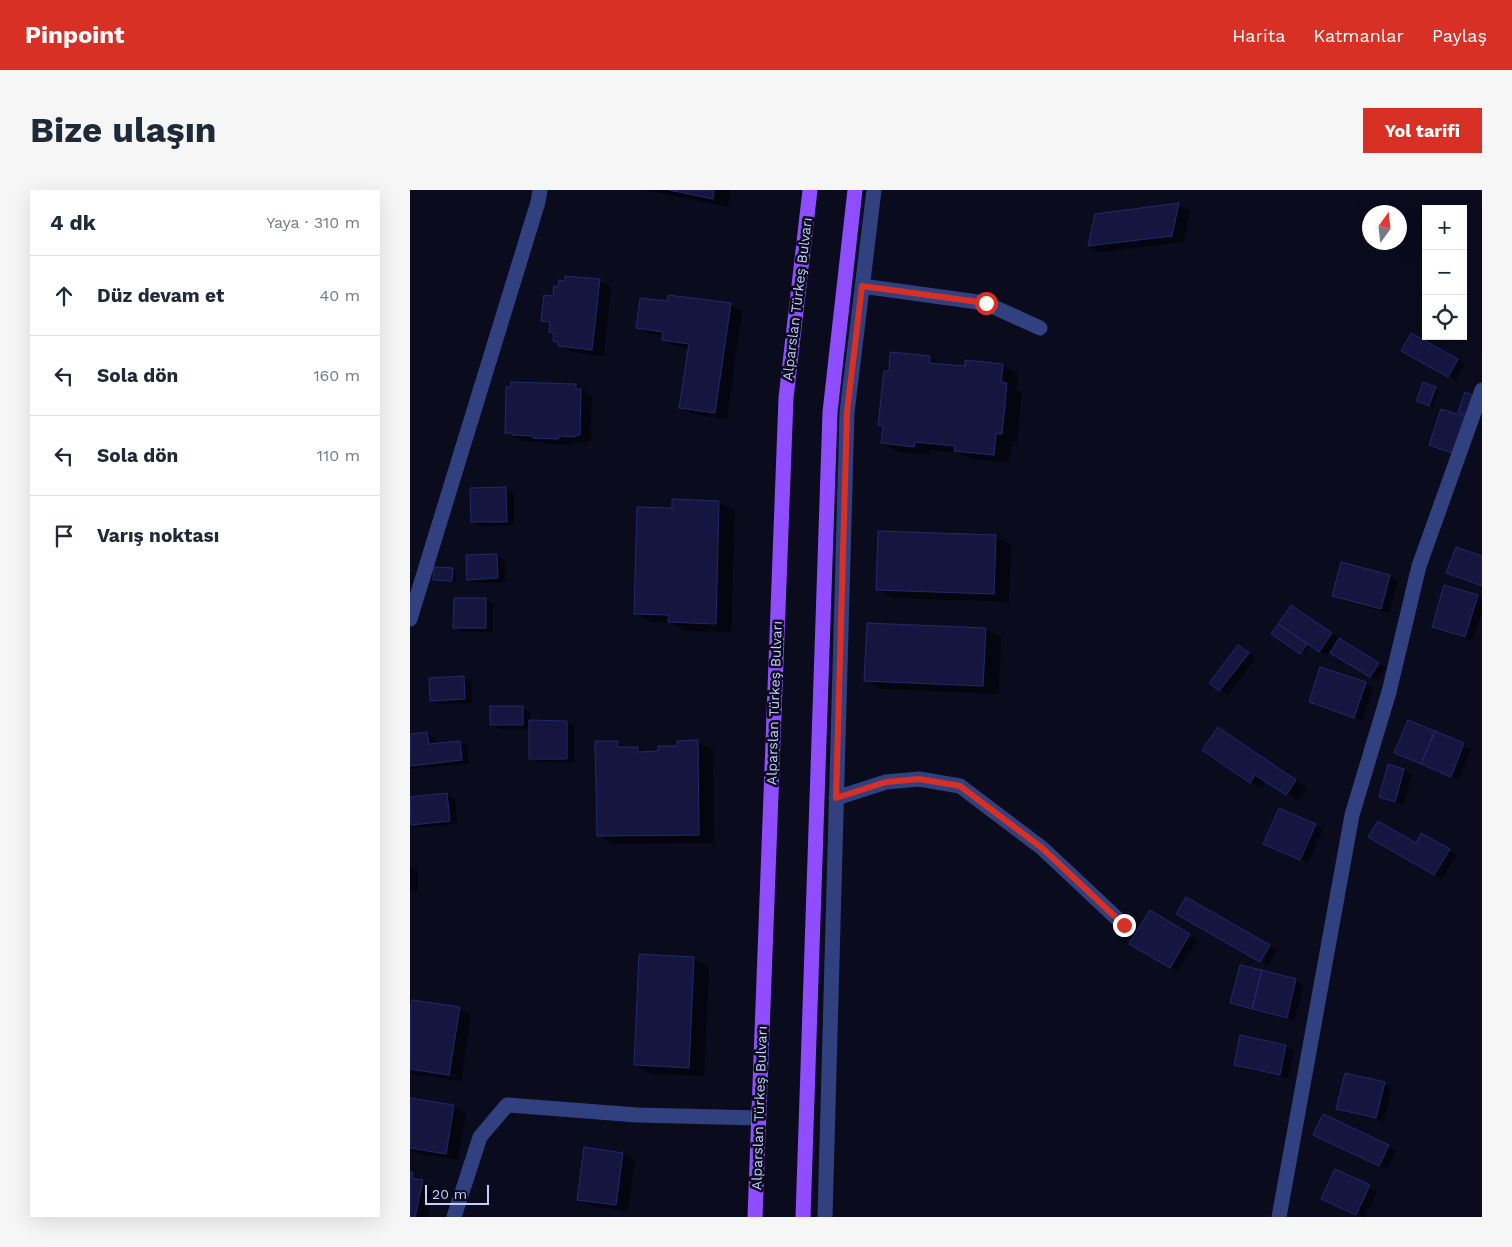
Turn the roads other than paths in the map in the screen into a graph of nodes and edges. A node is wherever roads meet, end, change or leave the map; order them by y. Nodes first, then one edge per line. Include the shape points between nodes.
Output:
1 (540, 190) edge
2 (810, 190) edge
3 (855, 190) edge
4 (874, 190) edge
5 (862, 286) junction
6 (1040, 328) dead end
7 (1482, 390) edge
8 (410, 619) edge
9 (836, 798) junction
10 (1124, 925) dead end
11 (759, 1118) junction
12 (454, 1217) edge
13 (755, 1217) edge
14 (802, 1217) edge
15 (825, 1217) edge
16 (1279, 1217) edge

1 - 8 street
2 - 11 main road, Alparslan Türkeş Bulvarı via 786,398
3 - 14 main road via 830,412
4 - 5 street
5 - 6 street via 986,303
5 - 9 street via 847,412
7 - 16 street via 1419,566 1389,692 1352,816
9 - 10 street via 886,782 919,779 960,786 1042,848
9 - 15 street
11 - 12 street via 637,1115 507,1105 480,1137
11 - 13 main road, Alparslan Türkeş Bulvarı

